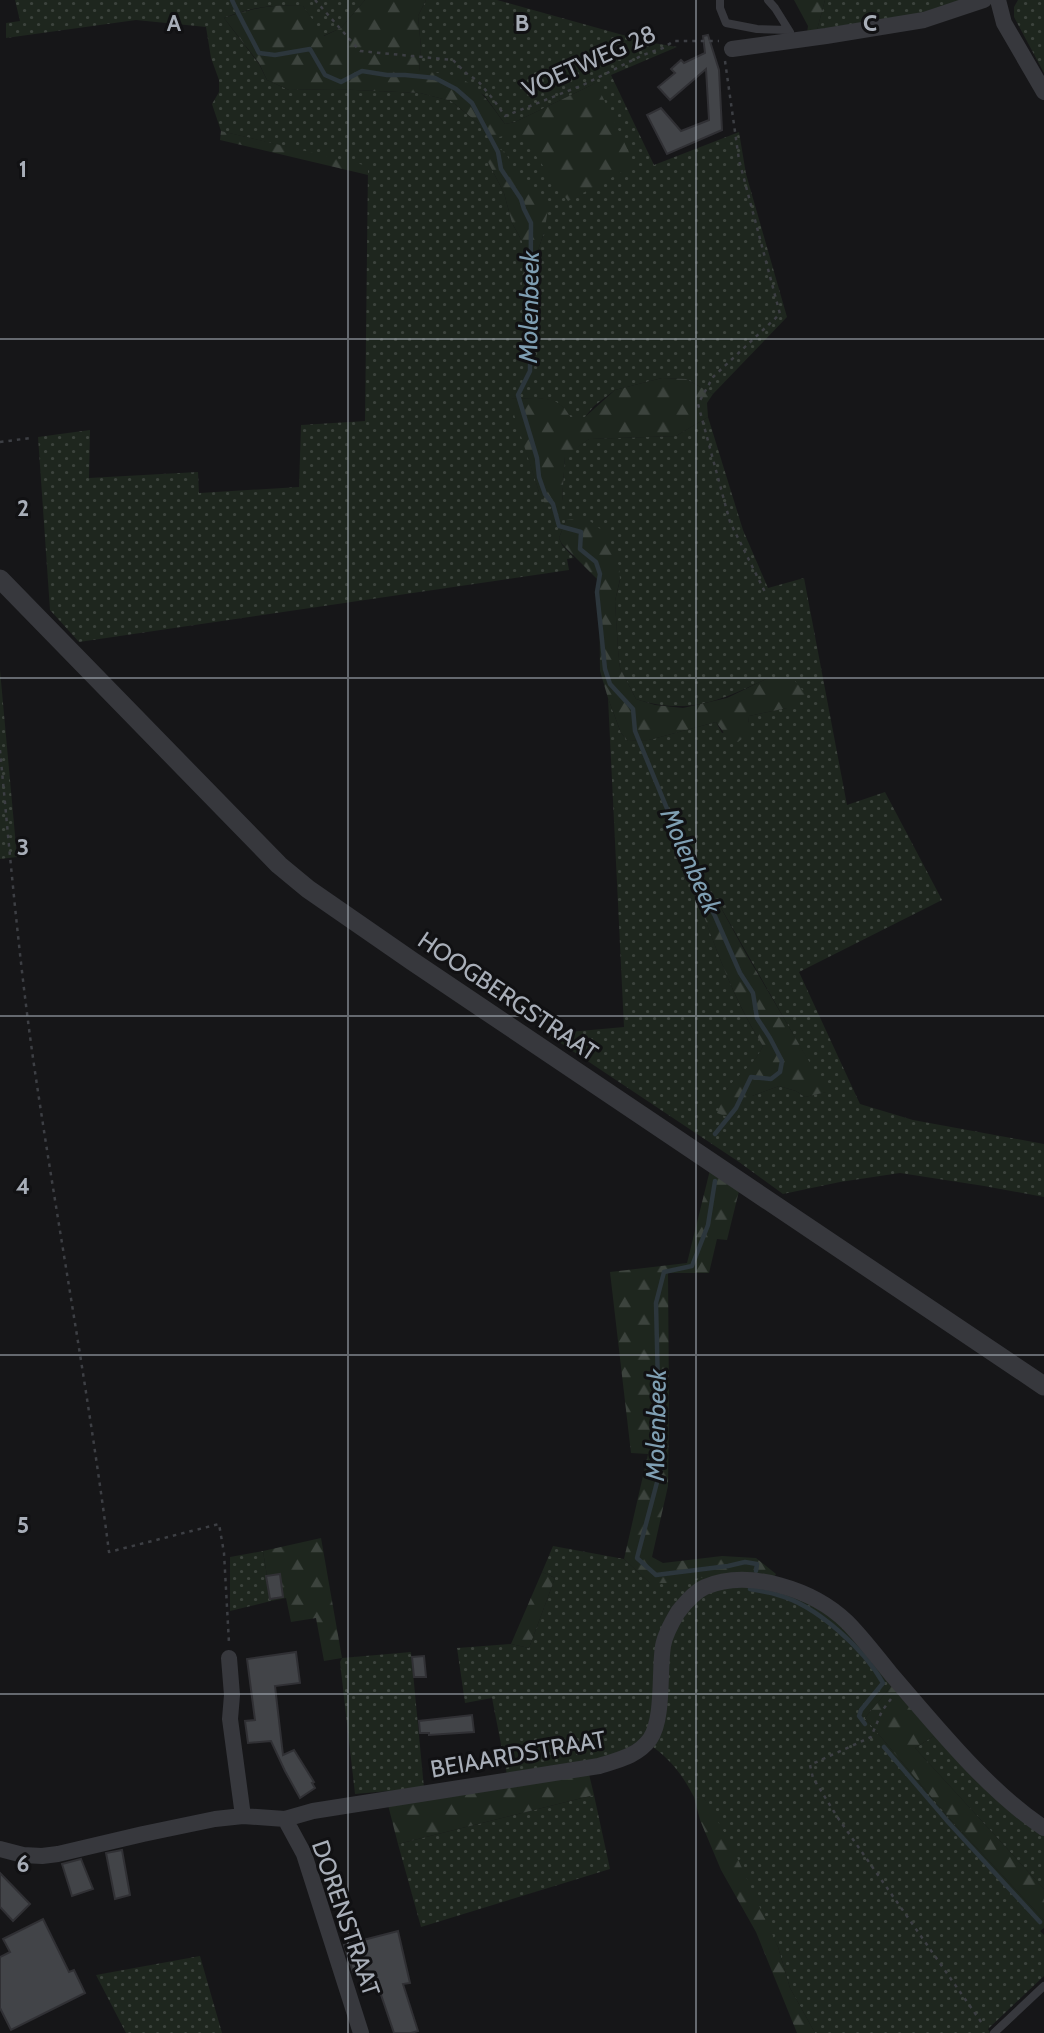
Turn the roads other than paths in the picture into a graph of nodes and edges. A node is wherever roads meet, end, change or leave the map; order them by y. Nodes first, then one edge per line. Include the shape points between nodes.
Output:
1 (720, 0) edge
2 (768, 0) edge
3 (984, 0) edge
4 (998, 0) edge
5 (792, 35) junction
6 (732, 49) road end
7 (1044, 92) edge
8 (0, 579) edge
9 (1044, 1386) edge
10 (229, 1658) road end
11 (243, 1816) junction
12 (285, 1819) junction
13 (1044, 1828) edge
14 (0, 1849) edge
15 (1044, 1986) edge
16 (360, 2033) edge
17 (994, 2033) edge

1 - 5 lane via 726,23
2 - 5 lane
3 - 5 street via 924,20
4 - 7 street via 1004,23
5 - 6 street
8 - 9 street, HOOGBERGSTRAAT via 279,865 308,889
10 - 11 street via 230,1719
11 - 12 street, BEIAARDSTRAAT
11 - 14 street, BEIAARDSTRAAT via 54,1855
12 - 13 street, BEIAARDSTRAAT via 600,1766 638,1752 651,1738 658,1713 663,1643 671,1623 702,1588 727,1580 754,1580 777,1584 823,1604 846,1621 958,1750
12 - 16 street, DORENSTRAAT via 304,1854
15 - 17 lane

